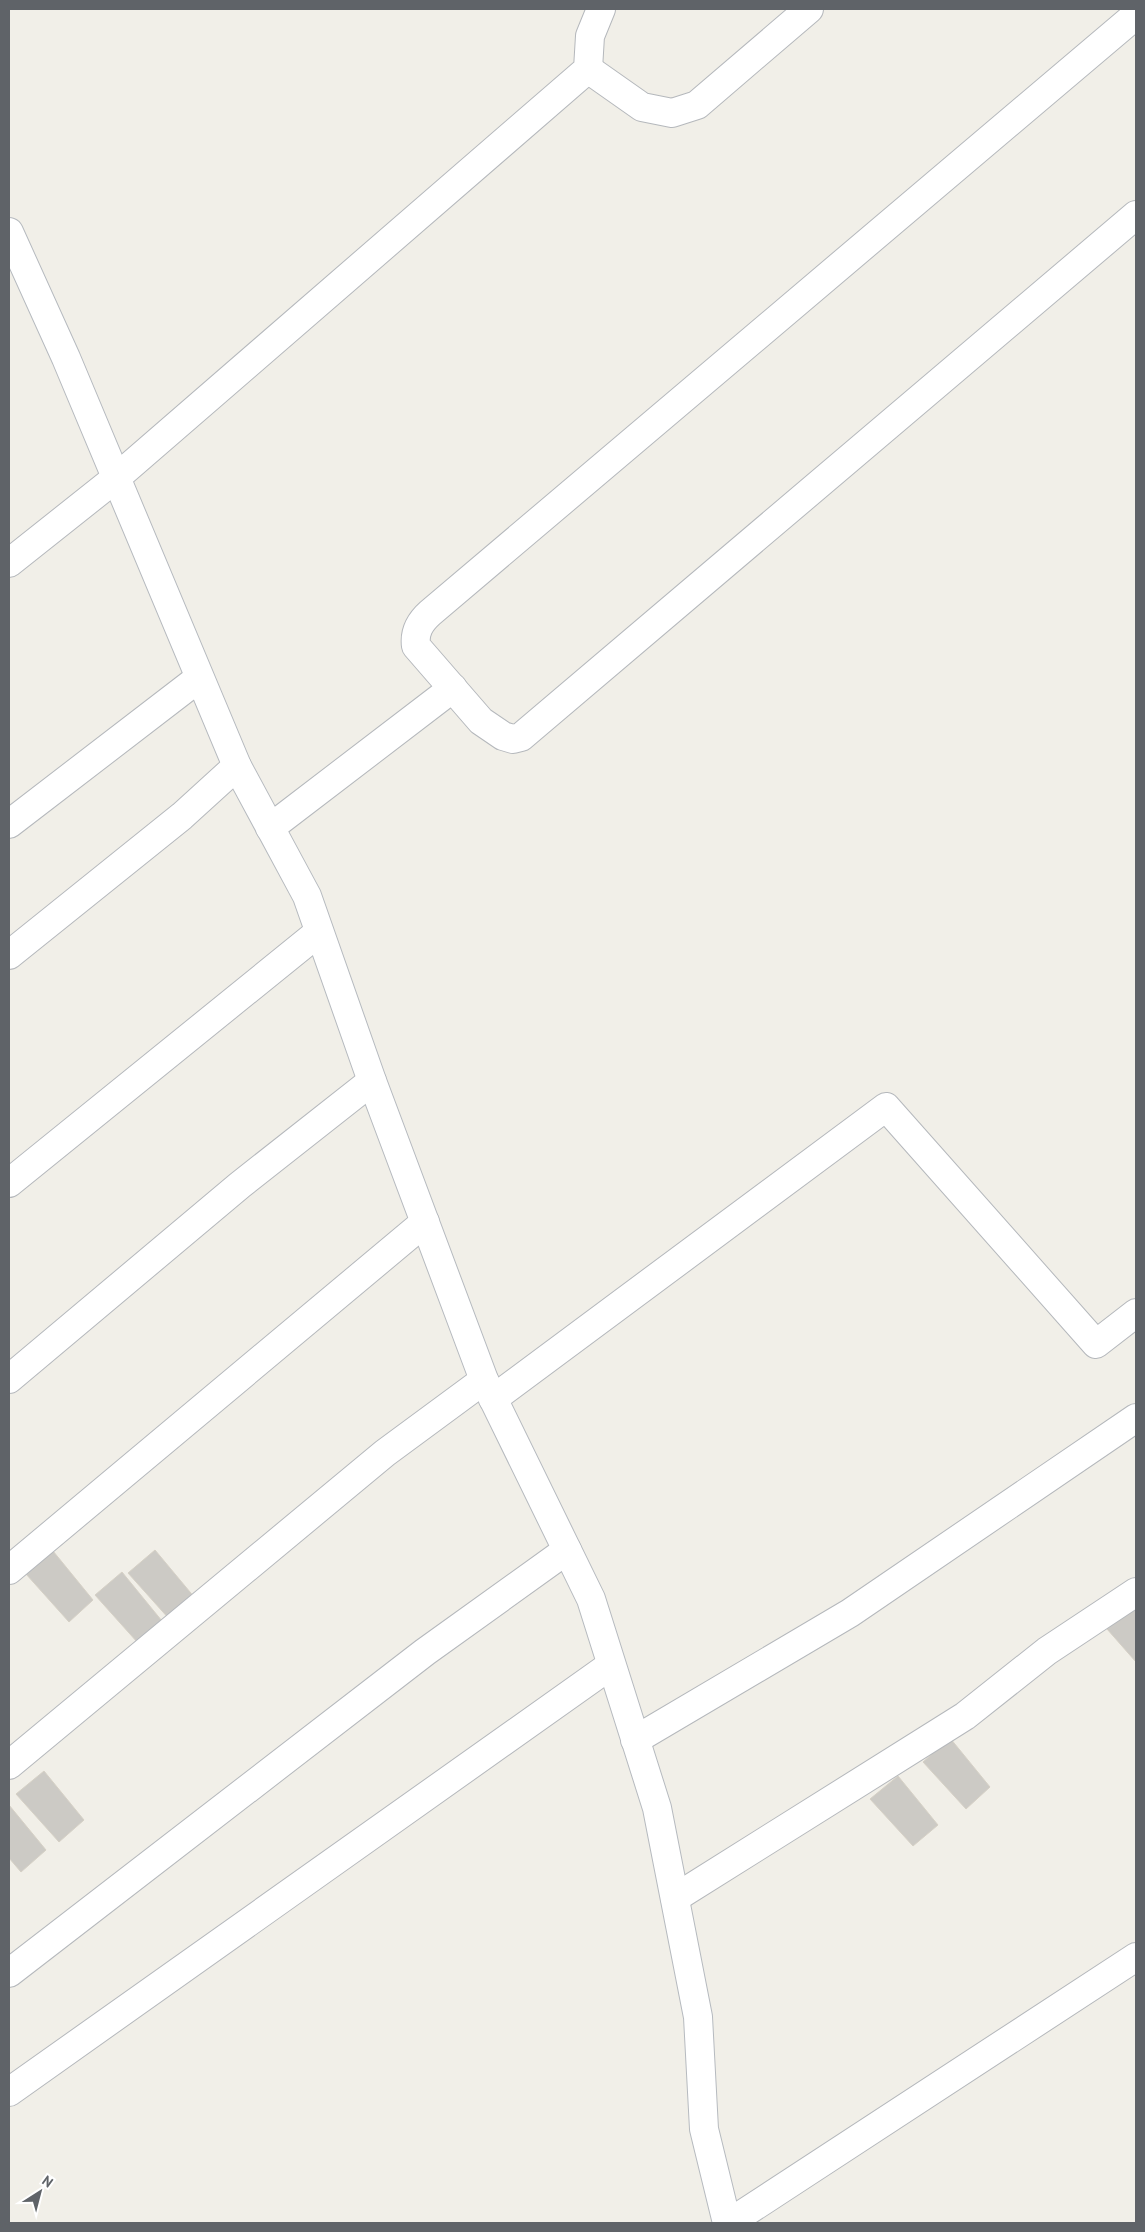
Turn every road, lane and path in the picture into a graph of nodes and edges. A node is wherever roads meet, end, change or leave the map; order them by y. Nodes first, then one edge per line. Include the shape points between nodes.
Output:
1 (601, 9) edge
2 (808, 9) edge
3 (1136, 15) edge
4 (588, 69) junction
5 (1136, 215) edge
6 (9, 232) edge
7 (116, 478) junction
8 (9, 563) edge
9 (199, 678) junction
10 (453, 688) junction
11 (237, 766) junction
12 (9, 824) edge
13 (270, 828) junction
14 (319, 932) junction
15 (9, 955) edge
16 (372, 1081) junction
17 (9, 1183) edge
18 (425, 1222) junction
19 (1136, 1313) edge
20 (9, 1379) edge
21 (489, 1389) junction
22 (1136, 1418) edge
23 (567, 1550) junction
24 (9, 1570) edge
25 (1136, 1592) edge
26 (611, 1665) junction
27 (635, 1740) junction
28 (9, 1765) edge
29 (675, 1898) junction
30 (1136, 1957) edge
31 (9, 1973) edge
32 (9, 2092) edge
33 (728, 2223) edge

1 - 4 street via 590,36
2 - 4 street via 697,105 672,112 642,107
3 - 10 street via 422,621 416,634 416,646
4 - 7 street
5 - 10 street via 521,737 513,739 490,728
6 - 7 street
7 - 8 street
7 - 9 street
9 - 11 street
9 - 12 street
10 - 13 street
11 - 13 street
11 - 15 street via 182,816
13 - 14 street via 307,896
14 - 16 street
14 - 17 street
16 - 18 street
16 - 20 street via 240,1185
18 - 21 street
18 - 24 street
19 - 21 street via 1096,1344 886,1108
21 - 23 street
21 - 28 street via 385,1452
22 - 27 street via 850,1613
23 - 26 street via 591,1599
23 - 31 street via 425,1652
25 - 29 street via 1047,1651 965,1716
26 - 27 street
26 - 32 street
27 - 29 street via 657,1808
29 - 33 street via 698,2017 704,2129
30 - 33 street

